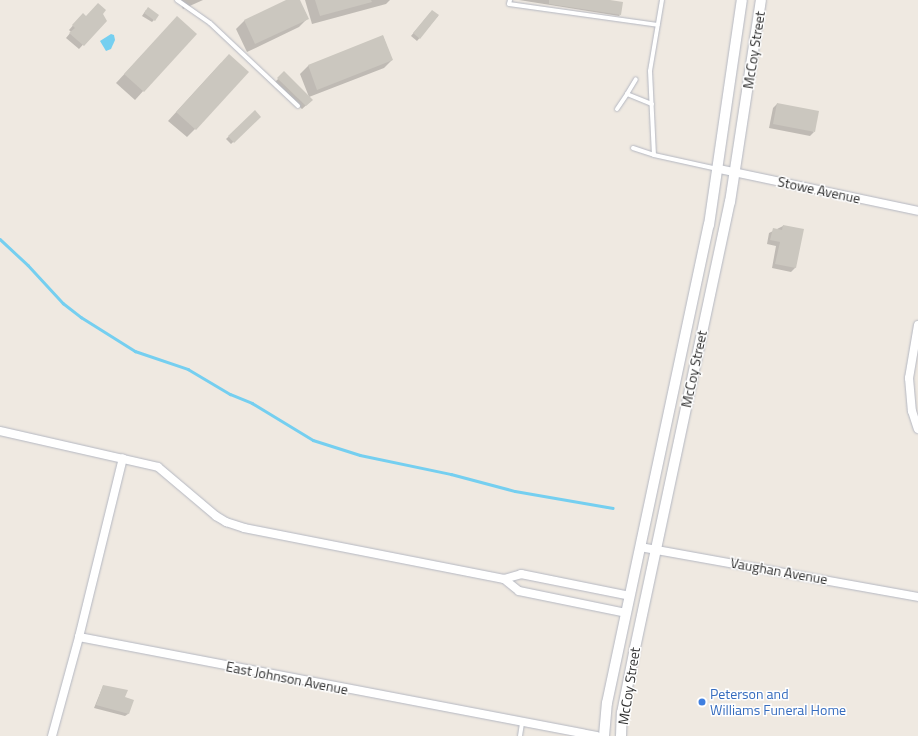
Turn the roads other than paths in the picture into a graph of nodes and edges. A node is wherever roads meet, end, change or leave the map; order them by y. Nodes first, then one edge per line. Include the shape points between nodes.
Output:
1 (177, 0) edge
2 (510, 0) edge
3 (662, 0) edge
4 (742, 0) edge
5 (761, 0) edge
6 (658, 25) junction
7 (636, 79) dead end
8 (627, 94) junction
9 (652, 104) junction
10 (298, 106) dead end
11 (617, 109) dead end
12 (633, 148) dead end
13 (654, 156) junction
14 (719, 170) junction
15 (735, 174) junction
16 (918, 211) edge
17 (918, 326) edge
18 (918, 429) edge
19 (0, 431) edge
20 (123, 458) junction
21 (640, 547) junction
22 (656, 551) junction
23 (504, 579) junction
24 (630, 596) junction
25 (918, 597) edge
26 (626, 614) junction
27 (79, 637) junction
28 (522, 723) junction
29 (52, 736) edge
30 (520, 736) edge
31 (597, 736) edge
32 (604, 736) edge
33 (622, 736) edge

1 - 10 lane via 210,23
2 - 6 lane via 509,4
3 - 6 lane
4 - 14 street, McCoy Street
5 - 15 street, McCoy Street
6 - 9 lane via 650,71
7 - 8 lane
8 - 9 lane
8 - 11 lane
9 - 13 lane
12 - 13 lane
13 - 14 lane
14 - 15 street, Stowe Avenue
14 - 21 street, McCoy Street
15 - 16 street, Stowe Avenue
15 - 22 street, McCoy Street
17 - 18 street via 909,378 912,411
19 - 20 street
20 - 23 street via 158,467 216,516 232,524
20 - 27 street
21 - 22 street, Vaughan Avenue
21 - 24 street, McCoy Street
22 - 25 street, Vaughan Avenue
22 - 33 street, McCoy Street via 622,714
23 - 24 street via 521,574
23 - 26 street via 519,591
24 - 26 street, McCoy Street
26 - 32 street, McCoy Street via 607,703
27 - 28 street, East Johnson Avenue
27 - 29 street
28 - 30 lane
28 - 31 street, East Johnson Avenue

